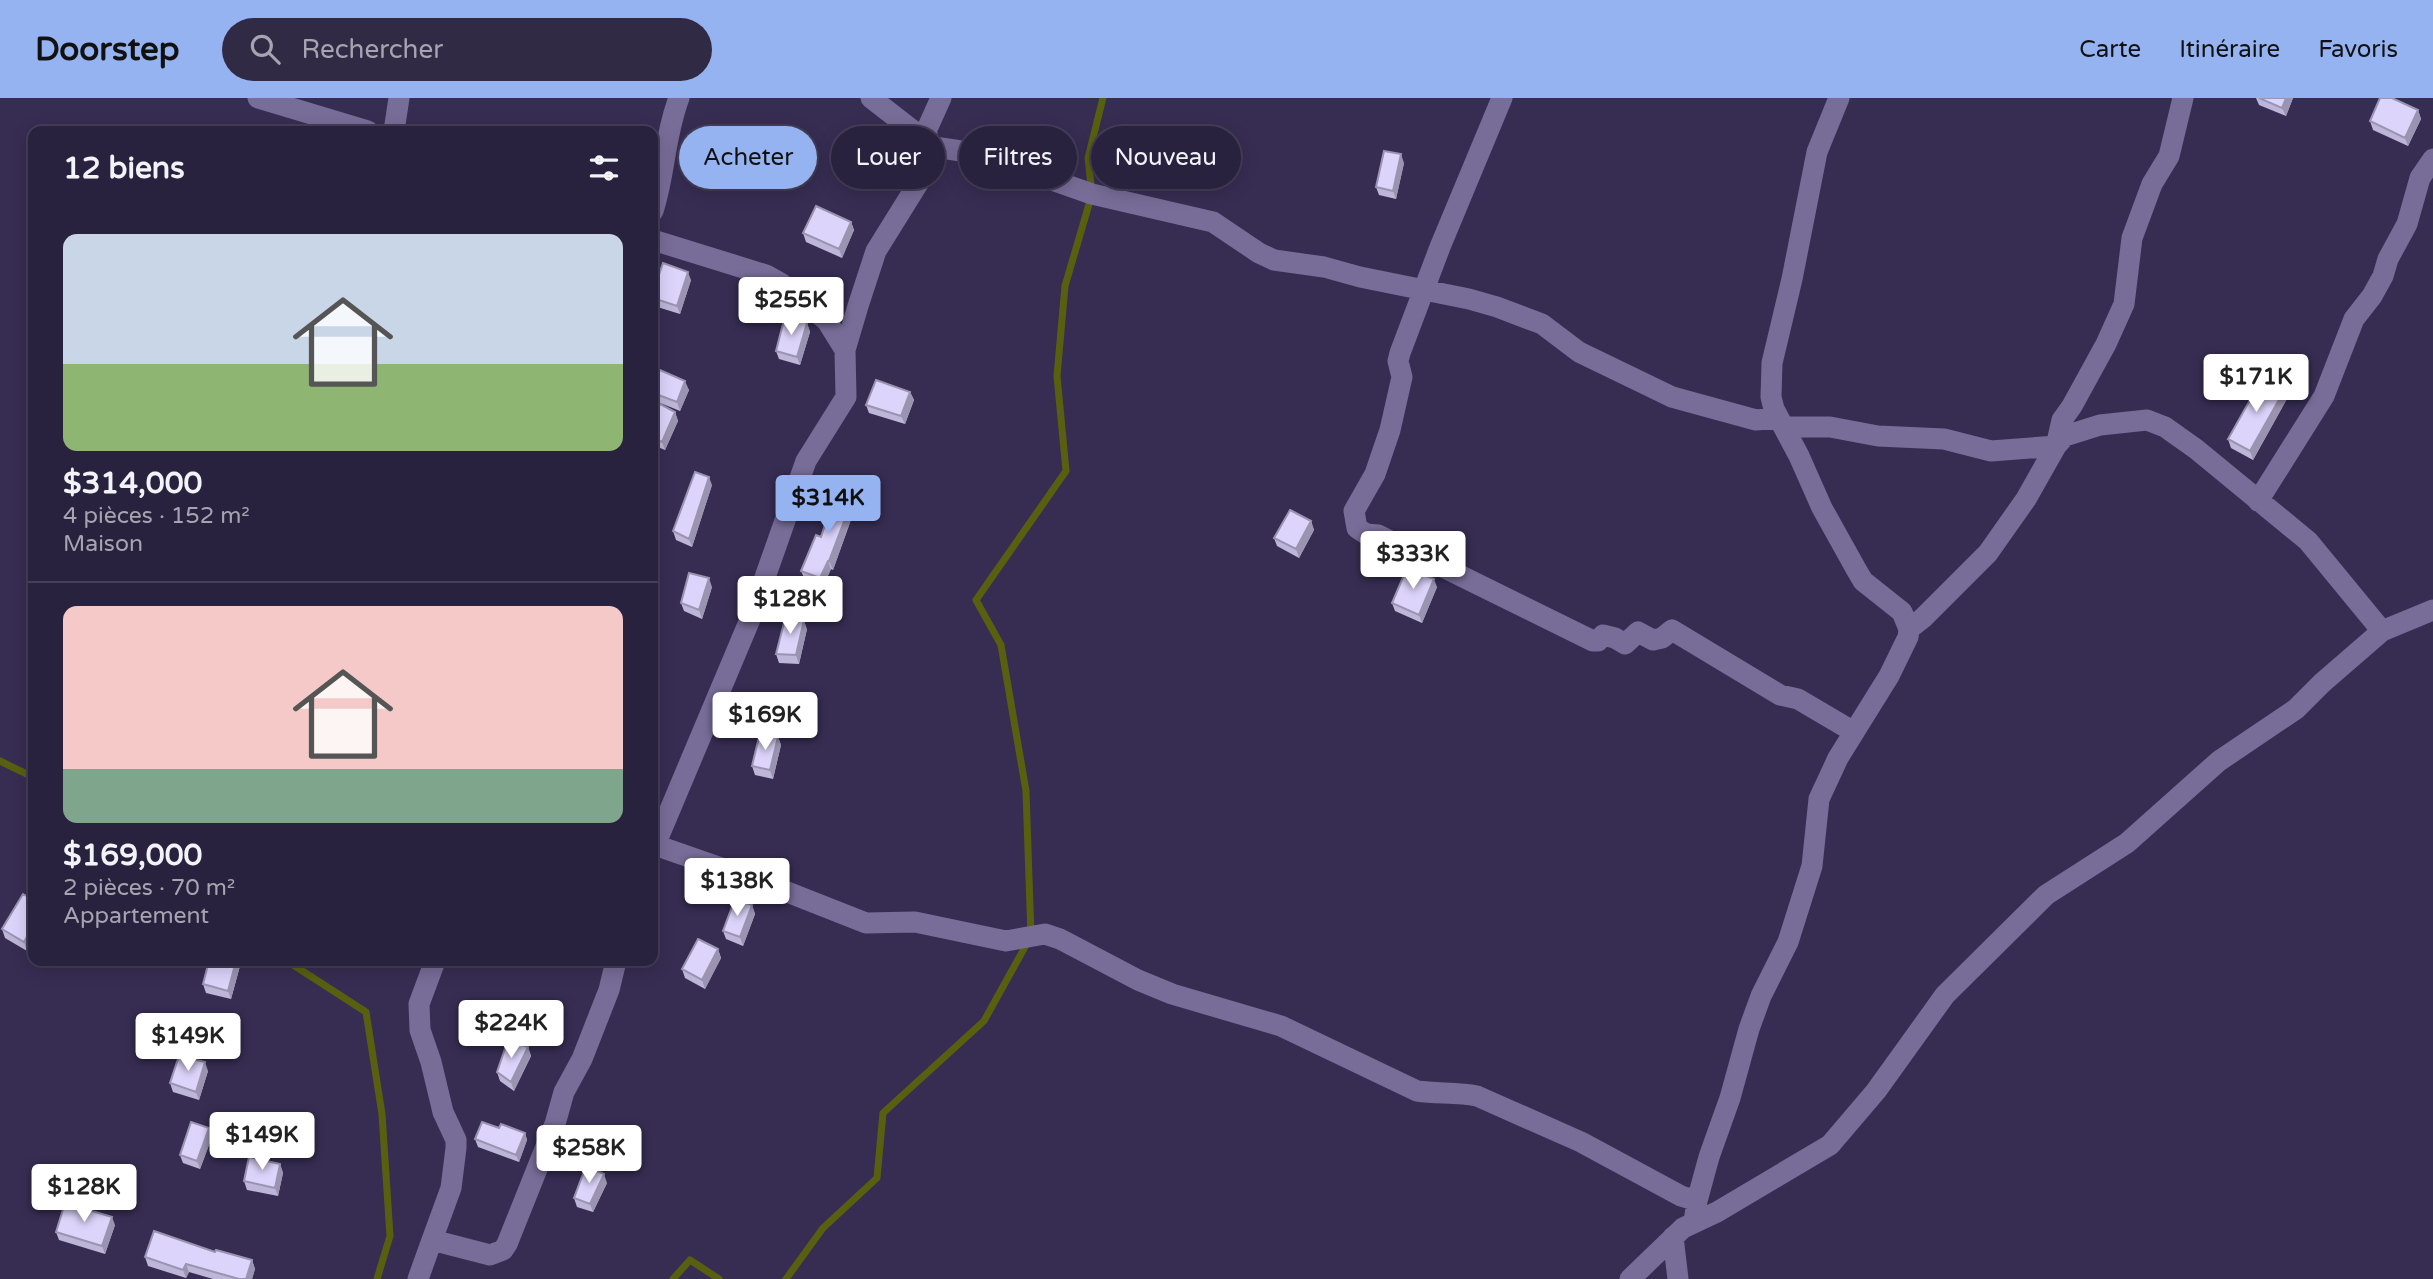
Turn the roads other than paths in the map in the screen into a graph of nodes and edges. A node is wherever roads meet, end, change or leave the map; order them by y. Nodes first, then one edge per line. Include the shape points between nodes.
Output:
1 (258, 98) edge
2 (399, 98) edge
3 (679, 98) edge
4 (871, 98) edge
5 (940, 98) edge
6 (1502, 98) edge
7 (1839, 98) edge
8 (2183, 98) edge
9 (351, 126) edge
10 (395, 126) edge
11 (905, 126) edge
12 (928, 126) edge
13 (945, 149) edge
14 (2433, 159) edge
15 (915, 189) edge
16 (658, 196) edge
17 (658, 242) edge
18 (1425, 291) junction
19 (845, 350) junction
20 (1782, 423) junction
21 (2056, 446) junction
22 (2258, 501) junction
23 (2433, 610) edge
24 (1909, 629) junction
25 (2382, 631) junction
26 (1854, 732) junction
27 (658, 838) edge
28 (658, 849) edge
29 (433, 966) edge
30 (615, 966) edge
31 (1696, 1211) junction
32 (1674, 1237) junction
33 (432, 1240) junction
34 (418, 1279) edge
35 (1630, 1279) edge
36 (1678, 1279) edge

1 - 9 street
2 - 10 street
3 - 16 street
4 - 11 street
5 - 12 street
6 - 18 street
7 - 20 street via 1817,152 1772,363 1771,397
8 - 21 street via 2169,156 2152,184 2133,238 2124,304 2065,414
13 - 18 street via 1000,160 1092,194 1213,222 1274,260
14 - 22 street via 2420,178 2407,225 2383,276 2354,319 2324,396
15 - 19 street via 876,251
17 - 19 street via 782,284 827,321
18 - 20 street via 1469,299 1542,324 1579,352 1672,397
18 - 26 street via 1398,361 1402,377 1390,430 1375,474 1354,511 1357,528 1593,641 1609,635 1625,644 1638,632 1658,640 1672,630 1780,695 1798,699
19 - 27 street via 846,397 806,461 751,617
20 - 21 street via 1878,436 1944,439 1991,451
20 - 24 street via 1863,580 1897,606
21 - 22 street via 2085,428 2147,420 2196,449
21 - 24 street via 1988,554
22 - 25 street via 2308,541
23 - 25 street
24 - 26 street via 1903,651
25 - 31 street via 2297,709 2219,761 2127,843 2046,895 1945,995 1876,1091 1830,1145 1717,1212
26 - 31 street via 1819,799 1812,866 1788,942 1749,1029
28 - 31 street via 767,884 866,923 915,922 1006,941 1045,934 1060,939 1161,989 1281,1026 1417,1091 1477,1096 1581,1142 1681,1196
29 - 33 street via 419,1004 420,1030 456,1148 451,1188
30 - 33 street via 582,1059 564,1092 503,1250 490,1255
31 - 32 street
32 - 35 street
32 - 36 street
33 - 34 street

